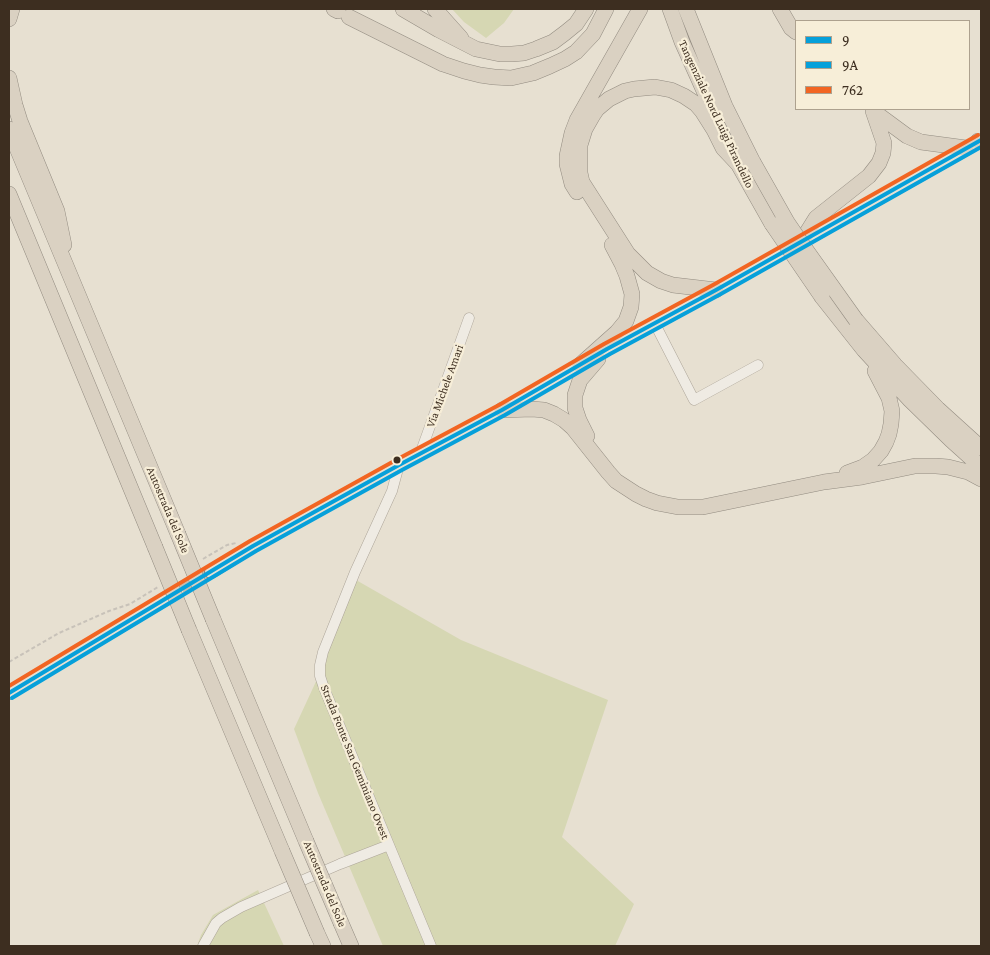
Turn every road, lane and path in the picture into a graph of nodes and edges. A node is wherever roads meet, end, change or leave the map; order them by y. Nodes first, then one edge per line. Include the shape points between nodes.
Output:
1 (12, 9) edge
2 (402, 9) edge
3 (436, 9) edge
4 (586, 9) edge
5 (606, 9) edge
6 (640, 9) edge
7 (670, 9) edge
8 (687, 9) edge
9 (780, 9) edge
10 (340, 12) edge
11 (9, 19) edge
12 (795, 31) edge
13 (466, 43) junction
14 (9, 78) edge
15 (872, 110) edge
16 (9, 129) edge
17 (977, 144) edge
18 (744, 165) junction
19 (9, 194) edge
20 (801, 242) junction
21 (71, 278) junction
22 (716, 290) junction
23 (469, 318) dead end
24 (654, 322) junction
25 (850, 324) junction
26 (607, 349) junction
27 (864, 350) junction
28 (580, 365) junction
29 (758, 365) dead end
30 (938, 409) junction
31 (502, 410) junction
32 (981, 439) edge
33 (981, 448) edge
34 (420, 454) junction
35 (600, 462) junction
36 (399, 466) junction
37 (981, 467) edge
38 (981, 479) edge
39 (824, 482) junction
40 (211, 572) tunnel mouth
41 (164, 600) tunnel mouth
42 (9, 693) edge
43 (389, 845) junction
44 (320, 940) edge
45 (203, 946) edge
46 (351, 946) edge
47 (431, 946) edge

1 - 11 highway
2 - 13 highway
3 - 13 highway
4 - 13 highway via 576,24 553,42 524,53 500,54
5 - 10 highway via 593,34 576,52 533,73 511,78 480,75 442,64
6 - 28 highway via 578,120 569,145 567,164 572,184 617,252 632,294 626,321
7 - 18 highway, Tangenziale Nord Luigi Pirandello via 700,86
8 - 18 highway, Tangenziale Nord Luigi Pirandello
9 - 12 highway
14 - 21 highway via 20,121 58,212
15 - 17 highway via 907,136 921,142
15 - 20 highway via 884,143 879,164 869,176 816,218
16 - 21 highway, Autostrada del Sole
17 - 20 main road
18 - 22 highway via 723,148 696,104 671,90 655,87 625,91 609,99 593,115 580,145 582,182 628,254 661,281
18 - 25 highway, Tangenziale Nord Luigi Pirandello, bridge via 804,247
19 - 44 highway, Autostrada del Sole, bridge
20 - 22 main road
21 - 46 highway, Autostrada del Sole, bridge
22 - 24 main road
23 - 34 street, Via Michele Amari
24 - 26 main road
24 - 29 street via 694,400
25 - 27 highway, Tangenziale Nord Luigi Pirandello
25 - 30 highway, Tangenziale Nord Luigi Pirandello
26 - 28 main road
26 - 35 highway via 580,380 575,395 579,420
27 - 37 highway, Tangenziale Nord Luigi Pirandello via 930,421
27 - 39 highway via 889,398 892,411 889,434 881,451 863,468
28 - 31 main road
30 - 32 highway via 967,426
30 - 33 highway, Tangenziale Nord Luigi Pirandello
31 - 34 main road
31 - 35 highway via 532,409 554,414 573,428
34 - 36 main road
35 - 39 highway via 616,481 636,494 678,507 704,506
36 - 40 main road
36 - 43 street, Strada Fonte San Geminiano Ovest via 392,491 355,572 320,665 324,688
38 - 39 highway via 959,469 915,466
41 - 42 main road
43 - 45 street via 241,907 216,924
43 - 47 street, Strada Fonte San Geminiano Ovest

